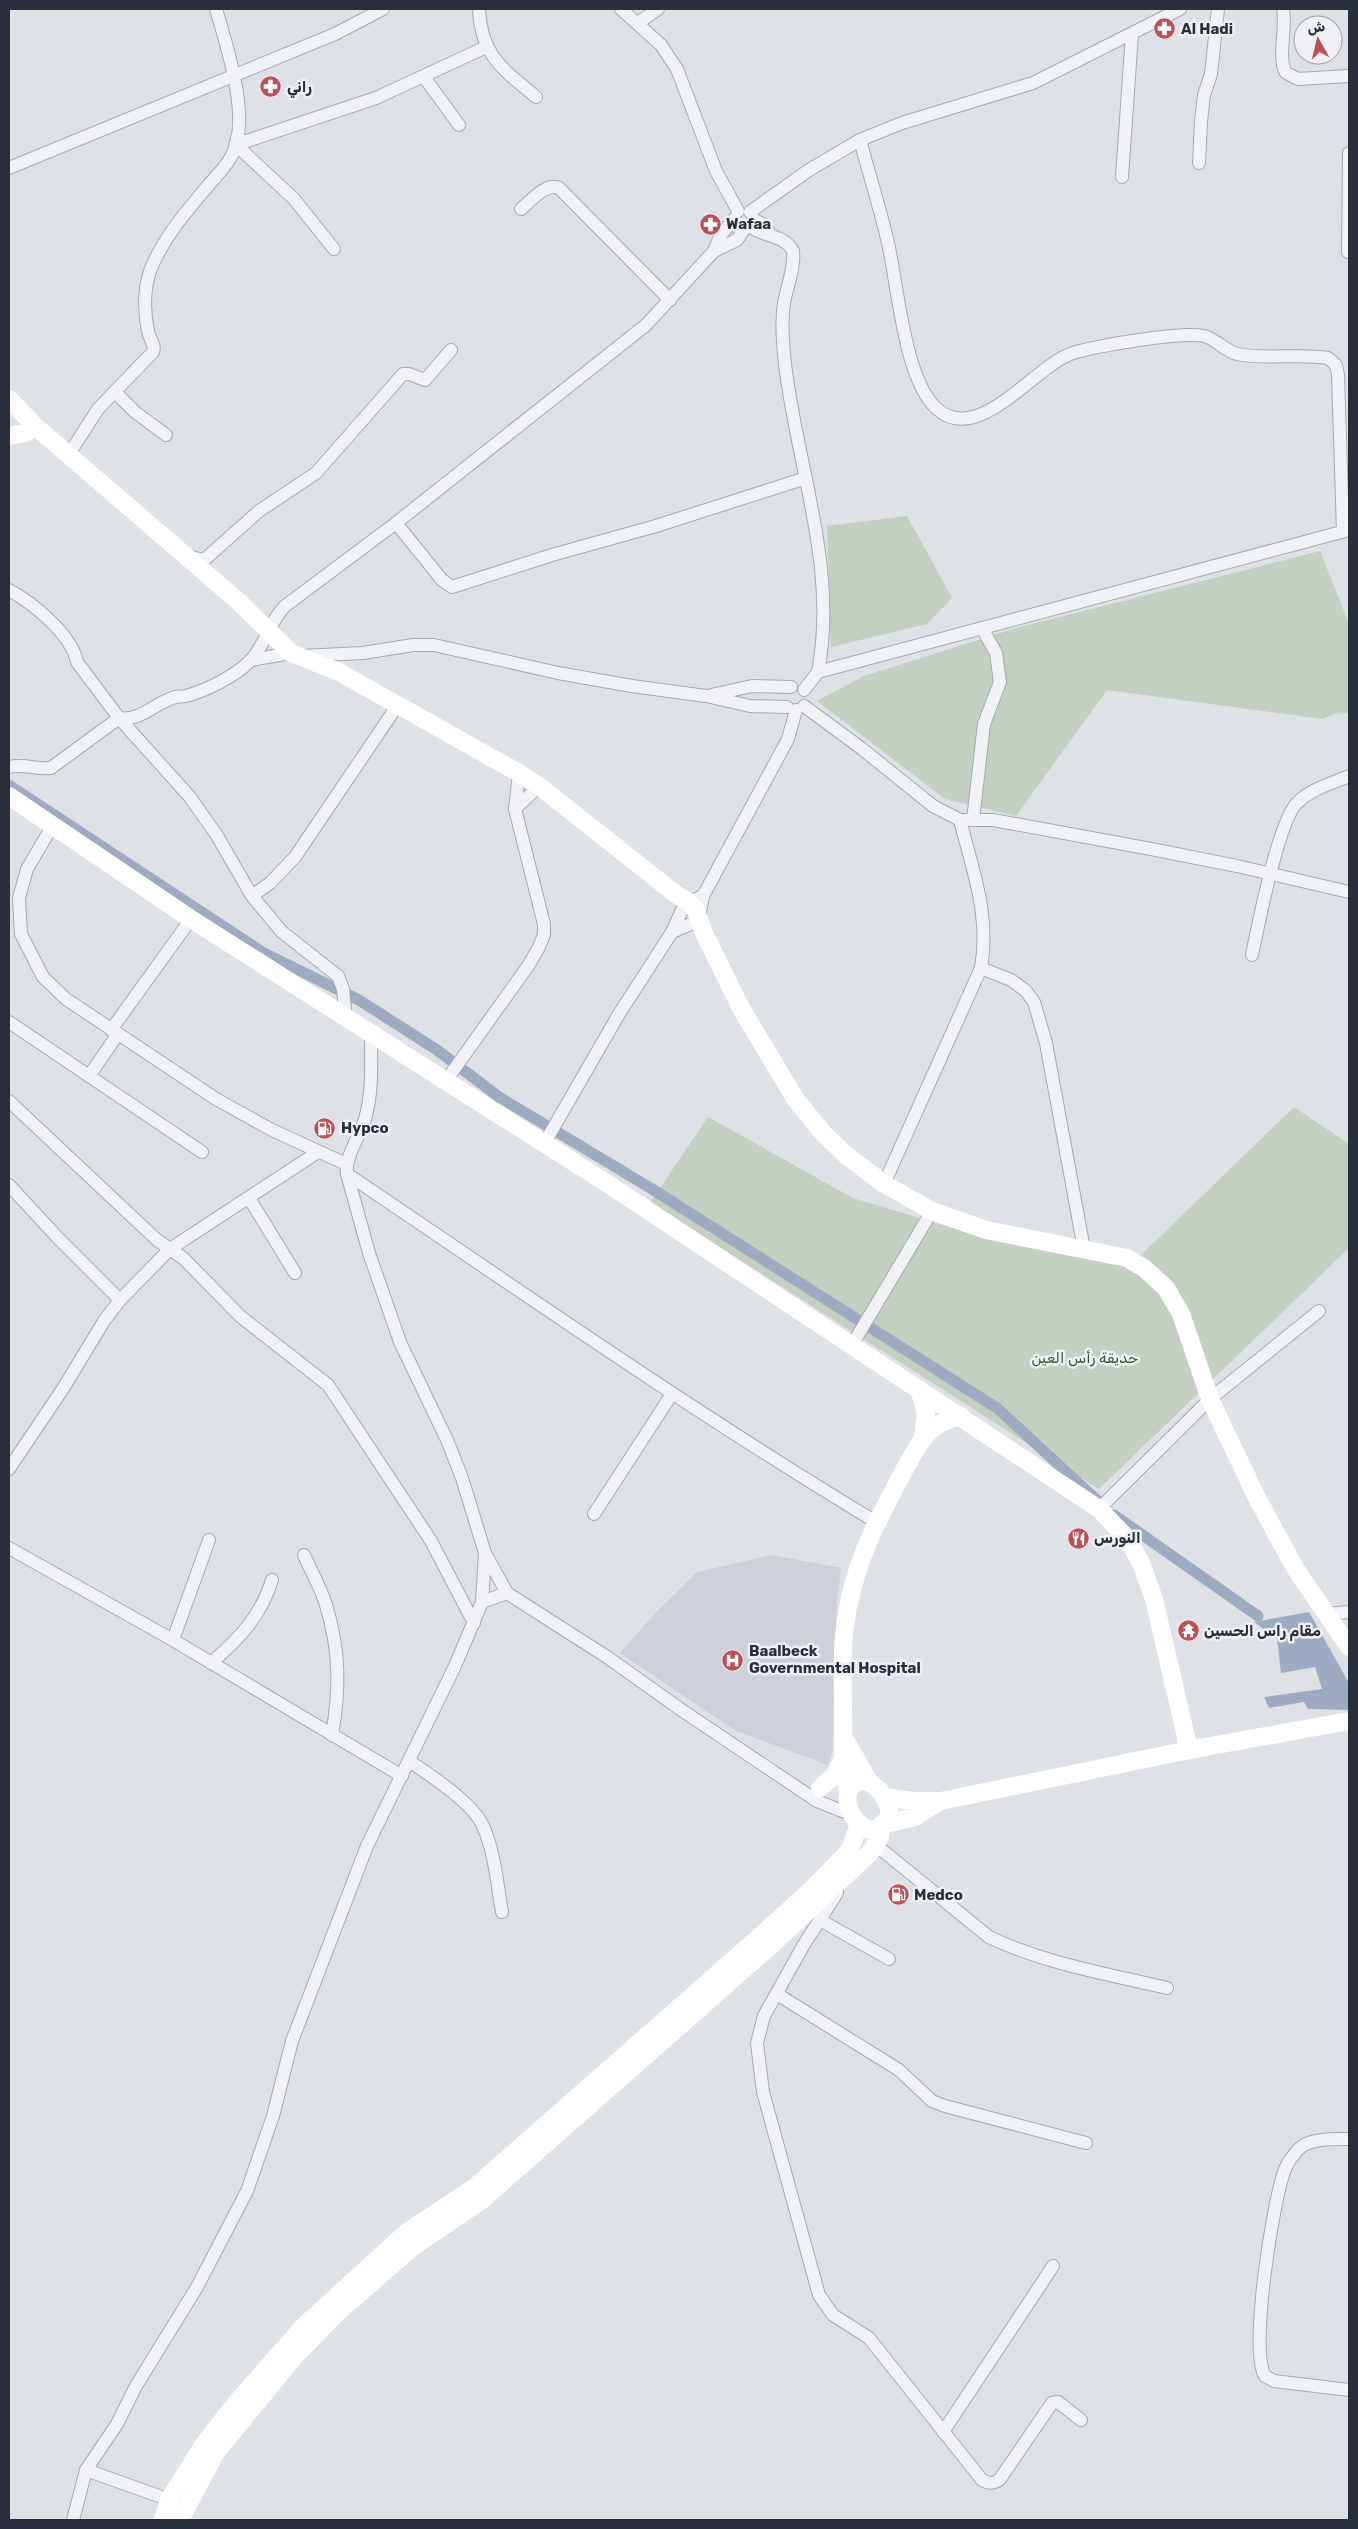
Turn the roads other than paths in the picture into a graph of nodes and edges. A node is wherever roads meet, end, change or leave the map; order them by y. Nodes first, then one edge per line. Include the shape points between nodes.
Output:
1 (216, 9) edge
2 (383, 9) edge
3 (479, 9) edge
4 (621, 9) edge
5 (658, 9) edge
6 (1180, 9) edge
7 (1218, 9) edge
8 (1283, 9) edge
9 (638, 23) junction
10 (1132, 34) junction
11 (486, 47) junction
12 (1349, 76) edge
13 (235, 77) junction
14 (424, 77) junction
15 (536, 97) dead end
16 (459, 125) dead end
17 (236, 140) junction
18 (860, 140) junction
19 (1349, 153) edge
20 (1199, 163) dead end
21 (9, 168) edge
22 (1122, 177) dead end
23 (521, 209) dead end
24 (745, 219) junction
25 (334, 249) dead end
26 (1348, 252) dead end
27 (670, 300) junction
28 (451, 350) dead end
29 (115, 392) junction
30 (10, 405) edge
31 (35, 426) junction
32 (166, 434) dead end
33 (9, 436) edge
34 (69, 454) junction
35 (1345, 474) edge
36 (806, 478) junction
37 (396, 523) junction
38 (1346, 530) edge
39 (185, 556) junction
40 (9, 590) edge
41 (982, 628) junction
42 (268, 630) junction
43 (294, 654) junction
44 (251, 660) junction
45 (818, 672) junction
46 (791, 687) junction
47 (804, 690) junction
48 (706, 696) junction
49 (398, 706) junction
50 (796, 708) junction
51 (119, 718) junction
52 (9, 767) edge
53 (519, 773) junction
54 (1349, 776) edge
55 (539, 786) junction
56 (9, 796) edge
57 (515, 809) junction
58 (960, 820) junction
59 (973, 820) junction
60 (53, 825) junction
61 (1270, 874) junction
62 (1349, 892) edge
63 (252, 896) junction
64 (688, 900) junction
65 (191, 919) junction
66 (698, 924) junction
67 (672, 932) junction
68 (1252, 955) dead end
69 (981, 968) junction
70 (346, 1018) junction
71 (9, 1022) edge
72 (115, 1032) junction
73 (371, 1034) junction
74 (450, 1075) junction
75 (89, 1076) junction
76 (9, 1102) edge
77 (548, 1138) junction
78 (202, 1152) dead end
79 (318, 1152) junction
80 (346, 1169) junction
81 (884, 1184) junction
82 (9, 1185) edge
83 (249, 1198) junction
84 (932, 1211) junction
85 (170, 1249) junction
86 (1084, 1249) junction
87 (295, 1273) dead end
88 (120, 1300) junction
89 (1319, 1311) dead end
90 (854, 1340) junction
91 (919, 1389) junction
92 (672, 1394) junction
93 (1210, 1399) junction
94 (961, 1416) junction
95 (923, 1438) junction
96 (9, 1469) edge
97 (1100, 1509) junction
98 (594, 1514) dead end
99 (876, 1522) junction
100 (209, 1540) dead end
101 (9, 1548) edge
102 (486, 1553) junction
103 (304, 1555) dead end
104 (272, 1580) dead end
105 (507, 1593) junction
106 (482, 1602) junction
107 (1349, 1612) edge
108 (1324, 1614) junction
109 (474, 1623) junction
110 (173, 1640) junction
111 (1349, 1647) edge
112 (211, 1662) junction
113 (1349, 1721) edge
114 (332, 1735) junction
115 (844, 1738) junction
116 (1189, 1750) junction
117 (843, 1759) junction
118 (409, 1760) junction
119 (402, 1776) junction
120 (870, 1783) junction
121 (848, 1790) junction
122 (813, 1791) junction
123 (884, 1797) junction
124 (941, 1801) junction
125 (856, 1820) junction
126 (883, 1826) junction
127 (876, 1846) junction
128 (831, 1880) junction
129 (502, 1912) dead end
130 (820, 1920) junction
131 (889, 1959) dead end
132 (712, 1988) junction
133 (1167, 1988) dead end
134 (777, 1994) junction
135 (1349, 2139) edge
136 (1086, 2143) dead end
137 (1053, 2266) dead end
138 (1349, 2390) edge
139 (1081, 2420) dead end
140 (943, 2432) junction
141 (86, 2470) junction
142 (170, 2498) junction
143 (183, 2513) edge
144 (73, 2520) edge
145 (163, 2520) edge

1 - 13 street
2 - 13 street via 335,34
3 - 11 street
4 - 9 street
5 - 9 street
6 - 10 street
7 - 20 street via 1211,74 1204,95
8 - 12 street via 1285,37 1282,62 1286,73 1298,79
9 - 24 street via 661,45 677,69 716,171
10 - 18 street via 1033,82 902,123
10 - 22 street
11 - 14 street
11 - 15 street via 501,66
13 - 17 street
13 - 21 street
14 - 16 street
14 - 17 street via 376,98 291,127 244,142
17 - 25 street via 294,199
17 - 29 street via 230,160 166,236 158,252 145,291 147,329 154,349
18 - 24 street via 808,170
18 - 35 street via 888,242 909,352 925,395 940,411 956,417 984,413 1072,353 1171,337 1203,336 1238,354 1324,358 1334,362 1338,375
19 - 26 street
23 - 27 street via 546,188 560,188
24 - 27 street via 737,240 714,251
24 - 36 street via 764,225 771,235 789,244 793,251 784,305 783,342 788,389
27 - 37 street via 625,342 478,455
28 - 39 street via 425,380 403,374 316,473 259,511 204,560
29 - 32 street via 135,412
29 - 34 street via 98,409
30 - 31 street
31 - 33 street via 26,433
31 - 34 street
34 - 39 street
35 - 38 street
36 - 37 street via 452,586 442,580
36 - 45 street via 821,560 824,636
37 - 42 street via 292,601
38 - 41 street
39 - 42 street
40 - 51 street via 67,638 78,662
41 - 45 street
41 - 59 street via 996,653 1000,682 984,724
42 - 43 street
42 - 44 street
43 - 44 street
43 - 48 street via 363,653 434,645 588,678
43 - 49 street via 339,672
44 - 51 street via 215,684 185,696 175,696 128,720
45 - 47 street
46 - 47 street
46 - 48 street via 752,686
46 - 50 street via 784,698
47 - 50 street via 808,698
48 - 50 street via 750,706
49 - 53 street
49 - 63 street via 295,857
50 - 58 street via 855,743 933,806
50 - 64 street via 788,739 735,834
51 - 52 street via 51,768
51 - 63 street via 189,796 216,834
53 - 55 street
53 - 57 street
54 - 61 street via 1307,796 1292,808
55 - 57 street
55 - 64 street
56 - 60 street
57 - 74 street via 542,914 544,935 528,966
58 - 59 street
58 - 69 street via 984,918
59 - 61 street via 993,820
60 - 65 street
60 - 72 street via 22,882 19,906 21,934 43,977 66,999
61 - 62 street
61 - 68 street
63 - 70 street via 282,932 338,976 344,989
64 - 66 street
64 - 67 street
65 - 70 street
65 - 72 street
66 - 67 street
66 - 81 street via 742,1010 796,1100 823,1133
67 - 77 street via 619,1014
69 - 81 street
69 - 86 street via 1011,980 1034,1002 1046,1043
70 - 73 street
71 - 75 street
72 - 75 street
72 - 79 street via 242,1114
73 - 74 street
73 - 80 street via 369,1105
74 - 77 street
75 - 78 street
76 - 85 street
77 - 90 street
79 - 80 street
79 - 83 street
80 - 92 street
80 - 102 street via 369,1252 400,1342 453,1455
81 - 84 street
82 - 88 street
83 - 85 street
83 - 87 street
84 - 86 street via 986,1230
84 - 90 street
85 - 88 street
85 - 109 street via 188,1262 241,1317 328,1385 431,1541
86 - 93 street via 1127,1258 1166,1288 1181,1314
88 - 96 street
89 - 93 street
90 - 91 street
91 - 94 street
91 - 95 street via 926,1413
92 - 98 street
92 - 99 street via 762,1454
93 - 97 street
93 - 108 street via 1275,1534
94 - 95 street via 940,1423
94 - 97 street
95 - 99 street
97 - 116 street via 1128,1538 1141,1562 1154,1599
99 - 115 street via 856,1573 845,1627
100 - 110 street
101 - 110 street
102 - 105 street
102 - 106 street
103 - 114 street via 326,1603 334,1636 338,1700
104 - 112 street via 256,1618 236,1642
105 - 106 street
105 - 122 street
106 - 109 street
107 - 108 street
108 - 111 street
109 - 118 street
110 - 112 street
112 - 114 street
113 - 116 street
114 - 119 street
115 - 117 street
115 - 120 street
116 - 124 street
117 - 121 street
117 - 122 street via 834,1776
118 - 119 street
118 - 129 street via 442,1784 482,1824 492,1849
119 - 141 street via 367,1846 332,1932 292,2041 273,2116 247,2191 197,2287 136,2386 117,2424
120 - 121 street via 859,1781
120 - 123 street
121 - 122 street via 834,1787
121 - 125 street via 847,1798
122 - 125 street via 828,1807
123 - 124 street
123 - 126 street via 890,1814
124 - 126 street via 915,1817
125 - 126 street via 870,1830
125 - 128 street via 850,1851
126 - 127 street
127 - 128 street
127 - 133 street via 994,1939 1052,1959
128 - 130 street via 838,1893
128 - 132 street
130 - 131 street
130 - 134 street
132 - 142 street via 475,2187 407,2232 329,2302 285,2346 236,2403 204,2444
132 - 143 street via 482,2200 414,2246 338,2312 247,2412 216,2452
134 - 136 street via 899,2070 932,2100
134 - 140 street via 759,2028 758,2062 763,2092 819,2295 833,2315 869,2338
135 - 138 street via 1308,2143 1300,2148 1286,2168 1274,2206 1264,2272 1259,2362 1265,2376 1274,2381
137 - 140 street
139 - 140 street via 1058,2402 1052,2403 1000,2479 991,2484 982,2480
141 - 142 street
141 - 144 street
142 - 143 street
142 - 145 street

